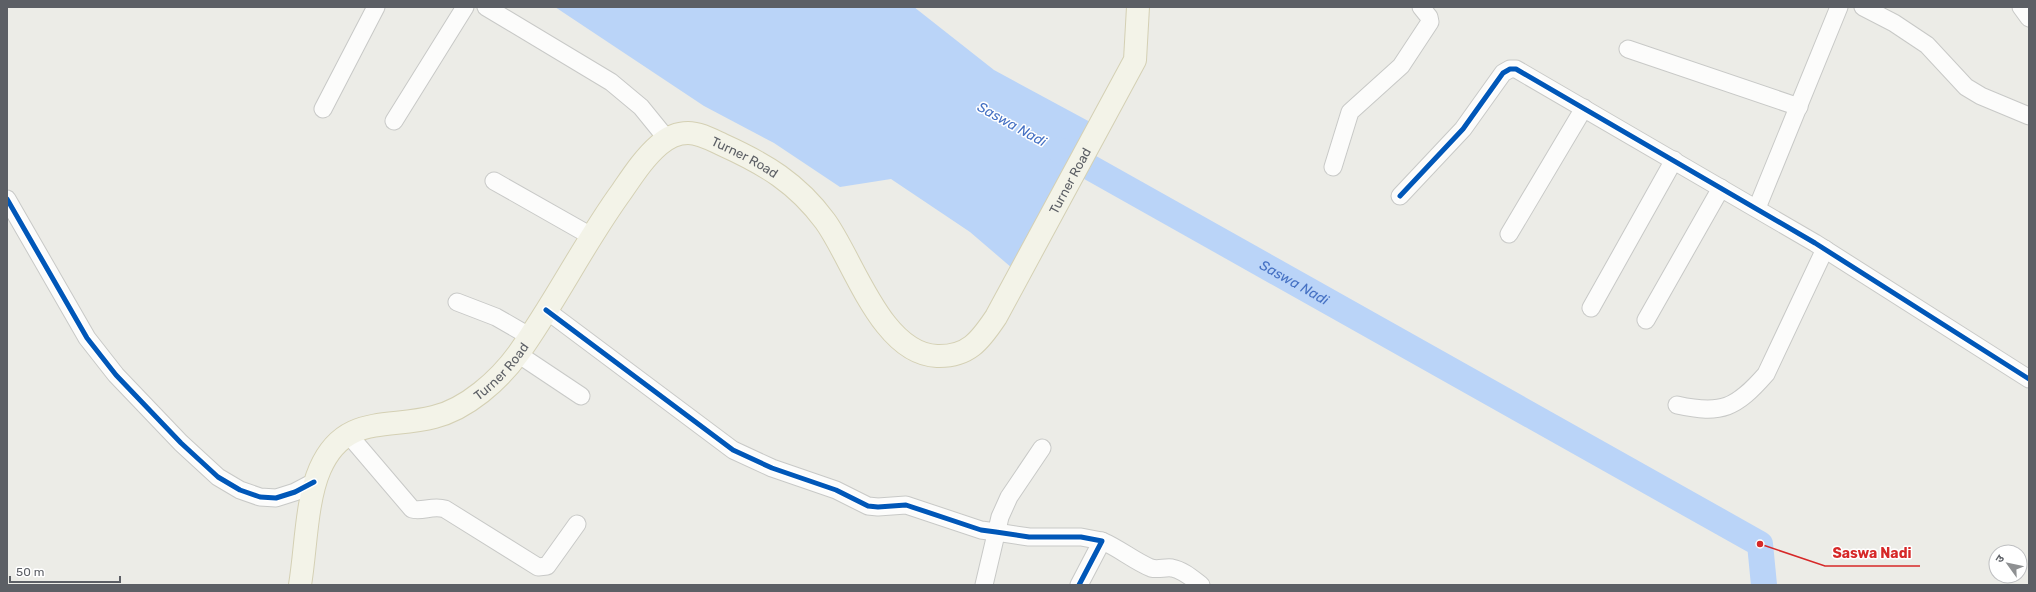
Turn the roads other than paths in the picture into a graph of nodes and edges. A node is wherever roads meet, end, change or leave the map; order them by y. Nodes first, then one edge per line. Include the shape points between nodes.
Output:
1 (376, 7) edge
2 (465, 7) edge
3 (486, 7) edge
4 (1138, 7) edge
5 (1421, 7) edge
6 (1839, 7) edge
7 (1863, 7) edge
8 (2021, 7) edge
9 (2029, 18) edge
10 (1628, 48) dead end
11 (1799, 107) junction
12 (1584, 108) junction
13 (323, 109) dead end
14 (2029, 116) edge
15 (394, 121) dead end
16 (667, 139) junction
17 (1674, 160) junction
18 (1333, 167) dead end
19 (494, 181) dead end
20 (1721, 188) junction
21 (1400, 196) dead end
22 (7, 199) edge
23 (1757, 208) junction
24 (1509, 234) dead end
25 (591, 236) junction
26 (1825, 249) junction
27 (457, 302) dead end
28 (1591, 308) dead end
29 (546, 310) junction
30 (1646, 320) dead end
31 (529, 336) junction
32 (518, 354) junction
33 (2029, 379) edge
34 (581, 396) dead end
35 (1677, 405) dead end
36 (348, 434) junction
37 (1042, 448) dead end
38 (314, 482) junction
39 (577, 524) dead end
40 (996, 532) junction
41 (1102, 541) junction
42 (300, 585) edge
43 (984, 585) edge
44 (1079, 585) edge
45 (1201, 585) edge

1 - 13 street
2 - 15 street
3 - 16 street via 611,82 641,107
4 - 16 main road, Turner Road via 1135,60 996,317 984,335 954,356 920,352 905,343 888,326 865,293 825,221 802,194 778,173 701,135 677,134
5 - 18 street via 1430,22 1401,66 1350,112
6 - 11 street
7 - 14 street via 1894,22 1927,45 1966,87
8 - 9 street
10 - 11 street
11 - 23 street
12 - 17 street
12 - 21 street via 1516,69 1510,69 1503,73 1462,129
12 - 24 street
16 - 25 main road, Turner Road via 648,155
17 - 20 street
17 - 28 street
19 - 25 street
20 - 23 street
20 - 30 street
22 - 38 street via 87,338 116,374 181,443 218,477 240,490 260,497 276,498
23 - 26 street
25 - 29 main road, Turner Road
26 - 33 street
26 - 35 street via 1766,374 1753,388 1741,399 1713,410
27 - 31 street via 496,317
29 - 31 main road, Turner Road
29 - 40 street via 744,456 836,490 868,506 910,506 981,530
31 - 32 main road, Turner Road
32 - 34 street
32 - 36 main road, Turner Road via 500,376 446,413 414,421 376,424
36 - 38 main road, Turner Road via 334,445
36 - 39 street via 412,509 438,506 445,509 538,567 547,566
37 - 40 street via 1009,497
38 - 42 main road, Turner Road
40 - 41 street via 1029,537 1081,537
40 - 43 street
41 - 44 street
41 - 45 street via 1115,546 1144,565 1180,571

